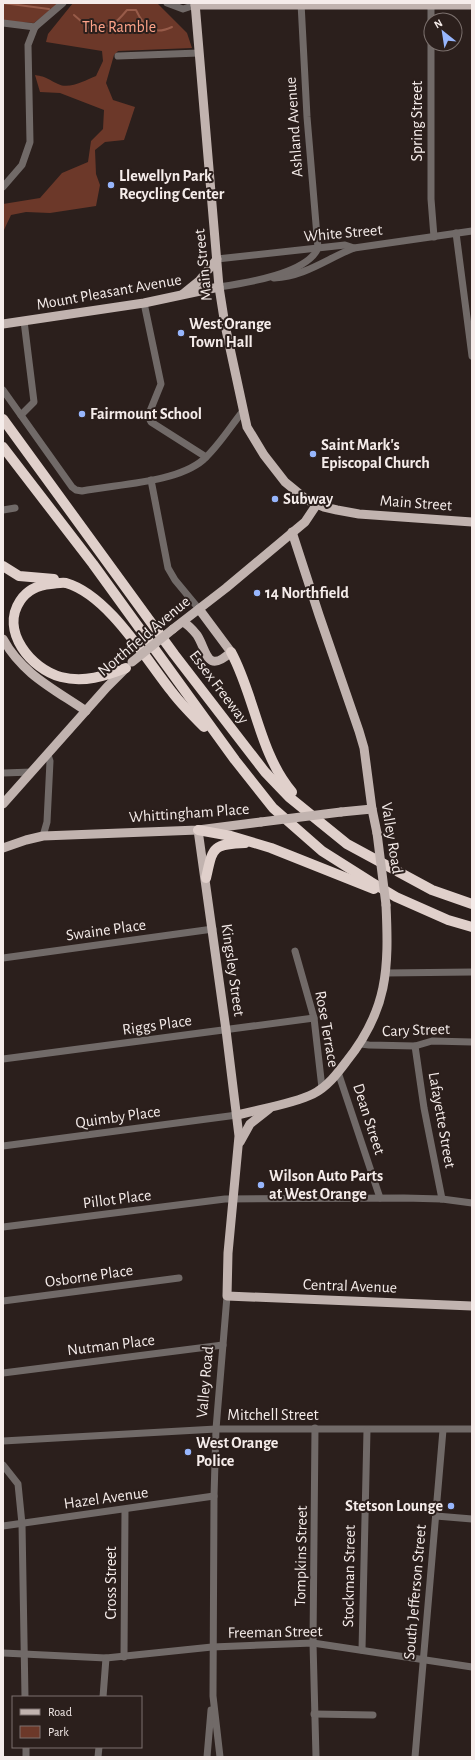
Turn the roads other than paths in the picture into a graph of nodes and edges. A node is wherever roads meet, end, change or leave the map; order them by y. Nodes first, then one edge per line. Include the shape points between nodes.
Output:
1 (63, 3) edge
2 (167, 3) edge
3 (194, 4) edge
4 (301, 4) edge
5 (431, 4) edge
6 (472, 5) edge
7 (3, 23) edge
8 (35, 27) junction
9 (199, 53) junction
10 (118, 56) dead end
11 (3, 187) edge
12 (472, 231) edge
13 (456, 233) junction
14 (434, 237) junction
15 (318, 248) junction
16 (354, 248) junction
17 (300, 250) junction
18 (217, 259) junction
19 (302, 269) junction
20 (219, 287) junction
21 (181, 295) junction
22 (144, 304) junction
23 (469, 311) edge
24 (24, 321) junction
25 (3, 324) edge
26 (472, 356) edge
27 (3, 390) edge
28 (243, 411) junction
29 (21, 415) junction
30 (3, 419) edge
31 (3, 447) edge
32 (206, 457) junction
33 (151, 480) junction
34 (317, 504) junction
35 (15, 508) dead end
36 (3, 510) edge
37 (472, 522) edge
38 (292, 532) junction
39 (3, 566) edge
40 (65, 583) junction
41 (199, 610) junction
42 (183, 622) junction
43 (3, 639) edge
44 (231, 652) junction
45 (129, 665) junction
46 (86, 710) junction
47 (48, 755) junction
48 (235, 760) junction
49 (32, 772) junction
50 (3, 773) edge
51 (3, 804) edge
52 (372, 809) junction
53 (317, 820) junction
54 (198, 830) junction
55 (43, 836) junction
56 (255, 843) junction
57 (4, 848) edge
58 (206, 878) junction
59 (396, 897) junction
60 (472, 904) edge
61 (472, 927) edge
62 (213, 929) junction
63 (295, 951) dead end
64 (3, 958) edge
65 (472, 972) edge
66 (386, 973) junction
67 (314, 1018) junction
68 (226, 1030) junction
69 (472, 1042) edge
70 (361, 1044) junction
71 (415, 1046) junction
72 (3, 1059) edge
73 (338, 1072) junction
74 (322, 1088) junction
75 (272, 1106) junction
76 (237, 1115) junction
77 (238, 1145) junction
78 (3, 1146) edge
79 (380, 1198) junction
80 (234, 1199) junction
81 (442, 1199) junction
82 (472, 1203) edge
83 (3, 1228) edge
84 (180, 1278) dead end
85 (227, 1296) junction
86 (3, 1301) edge
87 (472, 1306) edge
88 (223, 1345) junction
89 (3, 1373) edge
90 (315, 1428) junction
91 (216, 1429) junction
92 (472, 1429) edge
93 (367, 1430) junction
94 (443, 1430) junction
95 (3, 1440) edge
96 (3, 1465) edge
97 (214, 1496) junction
98 (125, 1510) junction
99 (436, 1516) junction
100 (472, 1520) edge
101 (22, 1524) junction
102 (3, 1526) edge
103 (313, 1642) junction
104 (212, 1647) junction
105 (362, 1650) junction
106 (3, 1653) edge
107 (25, 1654) junction
108 (124, 1657) junction
109 (106, 1658) junction
110 (424, 1660) junction
111 (472, 1667) edge
112 (25, 1696) edge
113 (103, 1696) edge
114 (213, 1696) junction
115 (314, 1714) junction
116 (373, 1714) dead end
117 (207, 1757) edge
118 (220, 1757) edge
119 (316, 1757) edge
120 (415, 1757) edge

1 - 8 street
2 - 3 street via 183,9
3 - 4 main road
3 - 9 main road, Main Street
4 - 5 main road
4 - 15 street, Ashland Avenue
5 - 6 main road
5 - 14 street, Spring Street via 431,200
7 - 8 street
8 - 11 street via 28,45 30,142 22,166
9 - 10 street
9 - 18 main road, Main Street
12 - 13 street, White Street
13 - 14 street, White Street
13 - 23 street
14 - 16 street, White Street
15 - 16 street, White Street via 345,245
15 - 17 street, White Street
15 - 19 street
16 - 19 street
17 - 18 street, White Street
17 - 19 street
18 - 20 main road, Main Street
18 - 21 main road via 199,281
19 - 20 street via 286,277 264,278
20 - 21 main road, Mount Pleasant Avenue
20 - 28 main road, Main Street via 224,326
21 - 22 main road, Mount Pleasant Avenue
22 - 24 main road, Mount Pleasant Avenue
22 - 32 street via 161,384 148,416 151,422
23 - 26 street
24 - 25 main road, Mount Pleasant Avenue
24 - 29 street via 34,402
27 - 29 street
28 - 32 street
28 - 34 main road, Main Street via 247,427 281,478 298,493
29 - 33 street via 76,490 85,491
30 - 53 highway, Essex Freeway via 174,654 264,772
31 - 48 highway, Essex Freeway
32 - 33 street via 188,469
33 - 41 street via 168,568
34 - 37 main road, Main Street via 359,514
34 - 38 main road, Northfield Avenue via 305,522
35 - 36 street
38 - 41 main road, Northfield Avenue
38 - 52 main road, Valley Road via 359,731
39 - 40 highway via 19,576
40 - 45 highway via 39,586 22,598 15,612 14,628 28,655 52,674 81,679 99,678
40 - 48 highway via 95,599 109,613 173,693
41 - 42 main road, Northfield Avenue
41 - 44 main road
42 - 44 main road via 198,636 209,659 219,660
42 - 45 main road, Northfield Avenue, bridge
43 - 46 main road via 14,657 29,672
44 - 53 highway via 284,783
45 - 46 main road, Northfield Avenue
46 - 47 main road, Northfield Avenue
47 - 49 main road, Northfield Avenue
47 - 55 street via 50,761 47,822
48 - 59 highway, Essex Freeway via 273,808 322,851
49 - 50 street
49 - 51 main road, Northfield Avenue
52 - 54 main road, Whittingham Place, bridge
52 - 66 main road, Valley Road, bridge via 386,905
53 - 60 highway, Essex Freeway via 347,844 432,890
54 - 55 main road, Whittingham Place
54 - 56 highway
54 - 58 main road, Kingsley Street
55 - 57 main road, Whittingham Place
56 - 58 highway via 219,846 212,853
56 - 59 highway
58 - 62 main road, Kingsley Street
59 - 61 highway, Essex Freeway via 448,920
62 - 64 street, Swaine Place
62 - 68 main road, Kingsley Street
63 - 67 street, Rose Terrace
65 - 66 street
66 - 70 main road, Valley Road via 377,1011
67 - 68 street, Riggs Place
67 - 74 street, Rose Terrace
68 - 72 street, Riggs Place
68 - 76 main road, Kingsley Street
69 - 71 street, Cary Street via 432,1041
70 - 71 street, Cary Street
70 - 73 main road, Valley Road
71 - 81 street, Lafayette Street
73 - 74 main road, Valley Road
73 - 79 street, Dean Street
74 - 75 main road, Valley Road via 311,1095
75 - 76 main road, Valley Road
75 - 77 main road, Valley Road via 250,1124
76 - 77 main road, Valley Road
76 - 78 street, Quimby Place
77 - 80 main road, Valley Road
79 - 80 street, Pillot Place
79 - 81 street, Pillot Place
80 - 83 street, Pillot Place
80 - 85 main road, Valley Road via 228,1253
81 - 82 street, Pillot Place
84 - 86 street, Osborne Place
85 - 87 main road, Central Avenue
85 - 88 street, Valley Road
88 - 89 street, Nutman Place
88 - 91 street, Valley Road
90 - 91 street, Mitchell Street
90 - 93 street, Mitchell Street
90 - 103 street, Tompkins Street
91 - 95 street, Mitchell Street
91 - 97 street, Valley Road
92 - 94 street, Mitchell Street
93 - 94 street, Mitchell Street
93 - 105 street, Stockman Street
94 - 99 street, South Jefferson Street
96 - 101 street via 18,1484
97 - 98 street, Hazel Avenue
97 - 104 street, Valley Road
98 - 101 street, Hazel Avenue
98 - 108 street, Cross Street
99 - 100 street
99 - 110 street, South Jefferson Street
101 - 102 street, Hazel Avenue
101 - 107 street
103 - 104 street, Freeman Street
103 - 105 street, Freeman Street
103 - 115 street, Tompkins Street
104 - 108 street, Freeman Street
104 - 114 street, Valley Road
105 - 110 street, Freeman Street
106 - 107 street, Freeman Street
107 - 109 street, Freeman Street
107 - 112 street
108 - 109 street, Freeman Street
109 - 113 street
110 - 111 street, Freeman Street
110 - 120 street, South Jefferson Street
114 - 117 street
114 - 118 street
115 - 116 street
115 - 119 street, Tompkins Street

